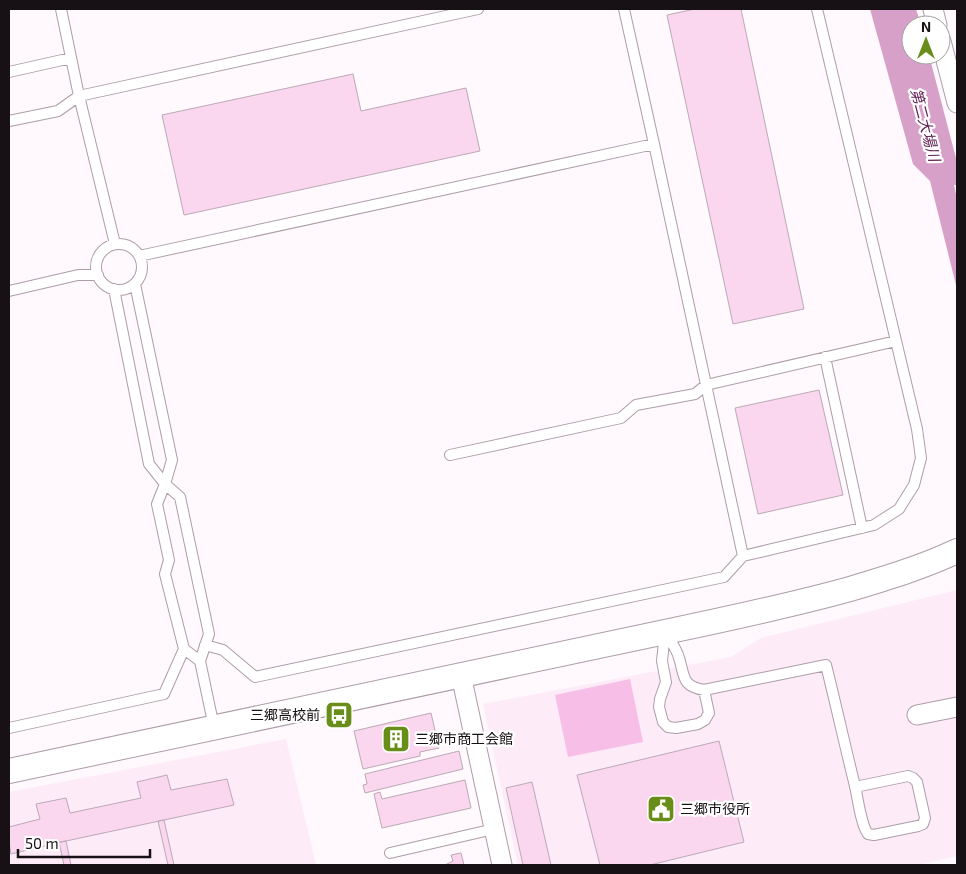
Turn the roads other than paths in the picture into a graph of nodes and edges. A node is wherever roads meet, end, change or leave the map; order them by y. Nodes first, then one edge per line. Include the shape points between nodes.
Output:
1 (61, 9) edge
2 (478, 9) edge
3 (624, 9) edge
4 (817, 9) edge
5 (71, 58) junction
6 (947, 65) edge
7 (9, 72) edge
8 (79, 96) junction
9 (957, 103) edge
10 (9, 121) edge
11 (654, 144) junction
12 (115, 244) junction
13 (139, 256) junction
14 (98, 275) junction
15 (135, 284) junction
16 (114, 289) junction
17 (9, 291) edge
18 (896, 340) junction
19 (825, 357) junction
20 (706, 385) junction
21 (450, 455) dead end
22 (165, 484) junction
23 (862, 528) junction
24 (957, 551) edge
25 (743, 556) junction
26 (665, 632) junction
27 (206, 645) junction
28 (184, 649) junction
29 (200, 661) junction
30 (461, 675) junction
31 (704, 690) junction
32 (957, 707) edge
33 (918, 715) dead end
34 (214, 727) junction
35 (9, 728) edge
36 (9, 771) edge
37 (855, 787) junction
38 (494, 829) junction
39 (390, 853) dead end
40 (502, 865) edge

1 - 5 lane
2 - 8 lane
3 - 11 lane
4 - 18 lane
5 - 7 lane
5 - 8 lane
6 - 9 street
8 - 10 lane via 58,111
8 - 12 lane
11 - 13 lane
11 - 20 lane
12 - 13 lane via 129,246
12 - 14 lane via 99,256
13 - 15 lane via 142,271
14 - 16 lane via 102,282
14 - 17 lane via 78,275
15 - 16 lane via 121,290
15 - 22 lane via 172,460
16 - 22 lane via 149,464
18 - 19 lane
18 - 23 lane via 918,429 921,458 914,485 899,509 874,525
19 - 20 lane
19 - 23 lane
20 - 21 lane via 695,394 636,404 621,418
20 - 25 lane
22 - 27 lane via 180,497 209,634
22 - 28 lane via 157,504 169,560 165,574
23 - 25 lane
24 - 26 street via 900,574 825,596
25 - 27 lane via 724,576 255,677 222,650
26 - 30 street
26 - 31 lane via 679,656 684,679 696,689
26 - 31 lane via 662,661 666,682 660,699 663,722 676,728 705,720 709,713
27 - 29 lane
28 - 29 lane
28 - 35 lane via 164,694
29 - 34 lane
30 - 34 street
30 - 38 street
31 - 37 lane via 826,665
32 - 33 street
34 - 36 street
37 - 37 lane via 908,776 913,778 917,782 925,818 923,824 868,834
38 - 39 lane
38 - 40 street

